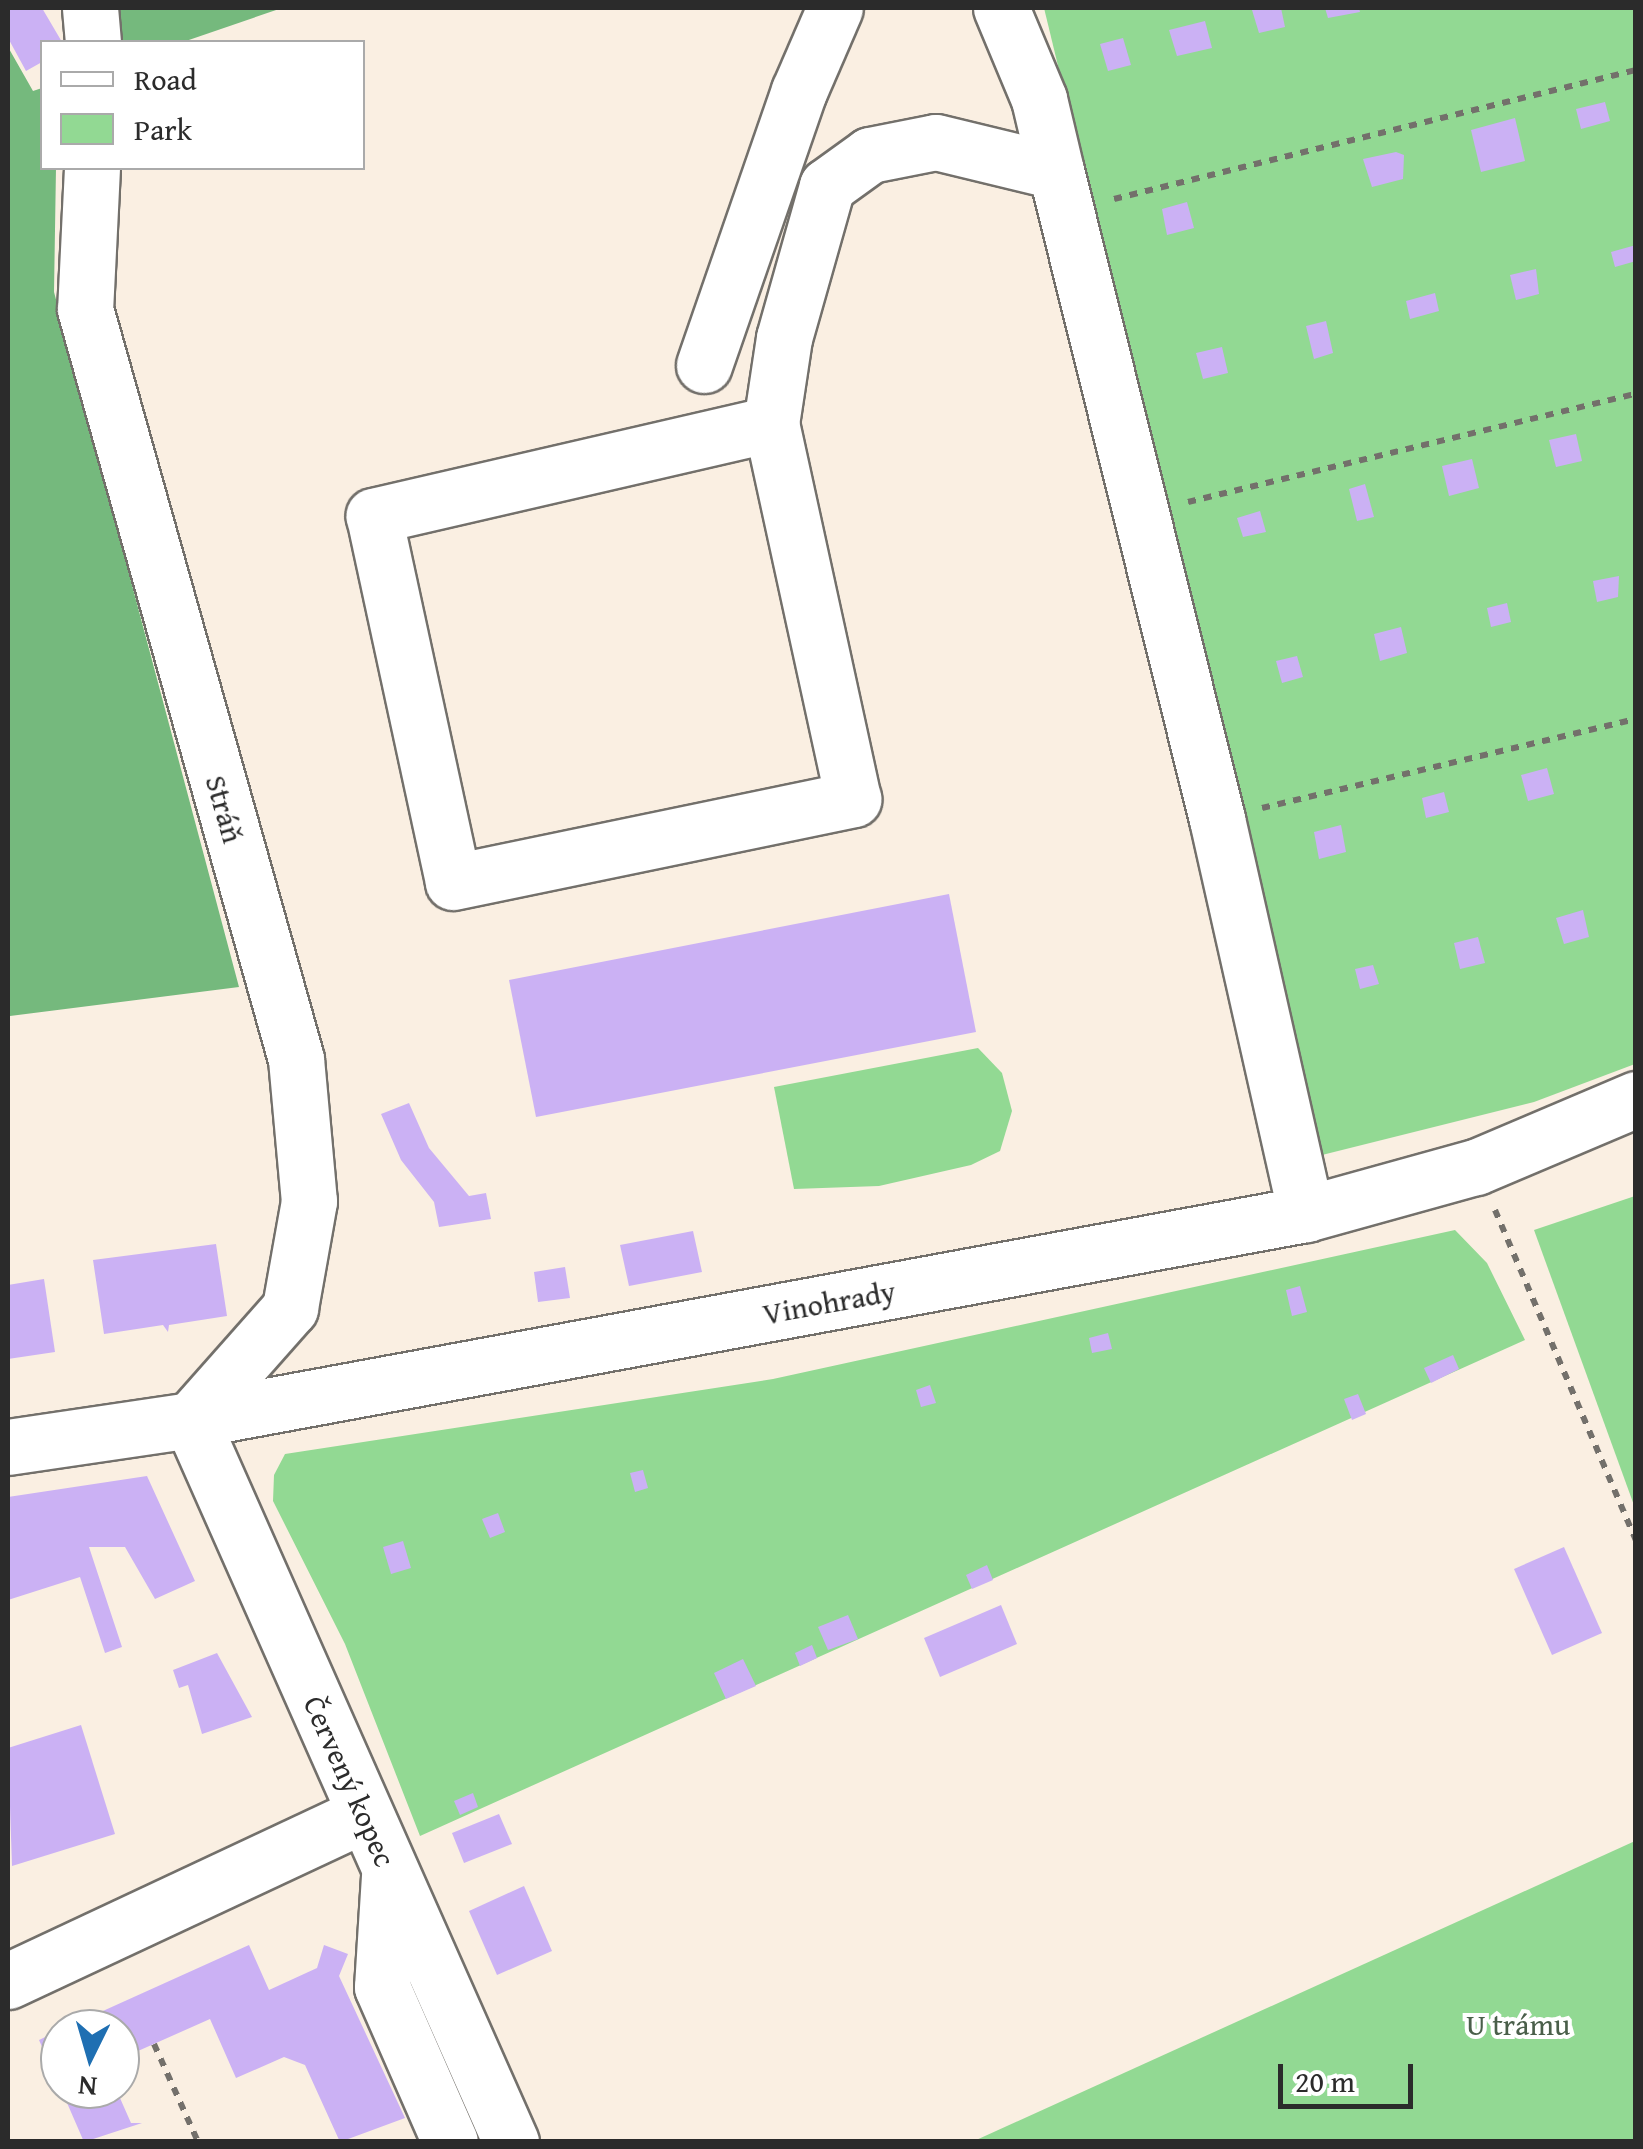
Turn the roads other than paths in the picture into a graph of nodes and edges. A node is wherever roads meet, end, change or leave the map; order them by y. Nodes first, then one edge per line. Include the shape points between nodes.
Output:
1 (90, 8) edge
2 (835, 8) edge
3 (1001, 8) edge
4 (93, 40) edge
5 (92, 170) edge
6 (1062, 191) junction
7 (704, 365) dead end
8 (771, 424) junction
9 (1636, 1099) edge
10 (1306, 1214) junction
11 (191, 1420) junction
12 (8, 1447) edge
13 (362, 1815) junction
14 (390, 1868) junction
15 (8, 1981) edge
16 (450, 2142) edge
17 (511, 2142) edge

1 - 4 street
2 - 7 street
3 - 6 street via 1039,99
5 - 11 street, Stráň via 84,309 296,1060 309,1201 290,1308
6 - 8 street via 936,142 870,156 827,186 784,338
6 - 10 street via 1217,819
8 - 8 street via 852,799 454,882 374,516
9 - 10 street, Vinohrady via 1476,1167
10 - 11 street, Vinohrady
11 - 12 street, Vinohrady
11 - 13 street, Červený kopec
13 - 14 street, Červený kopec
13 - 15 street
14 - 16 street via 382,1987
14 - 17 street, Červený kopec

